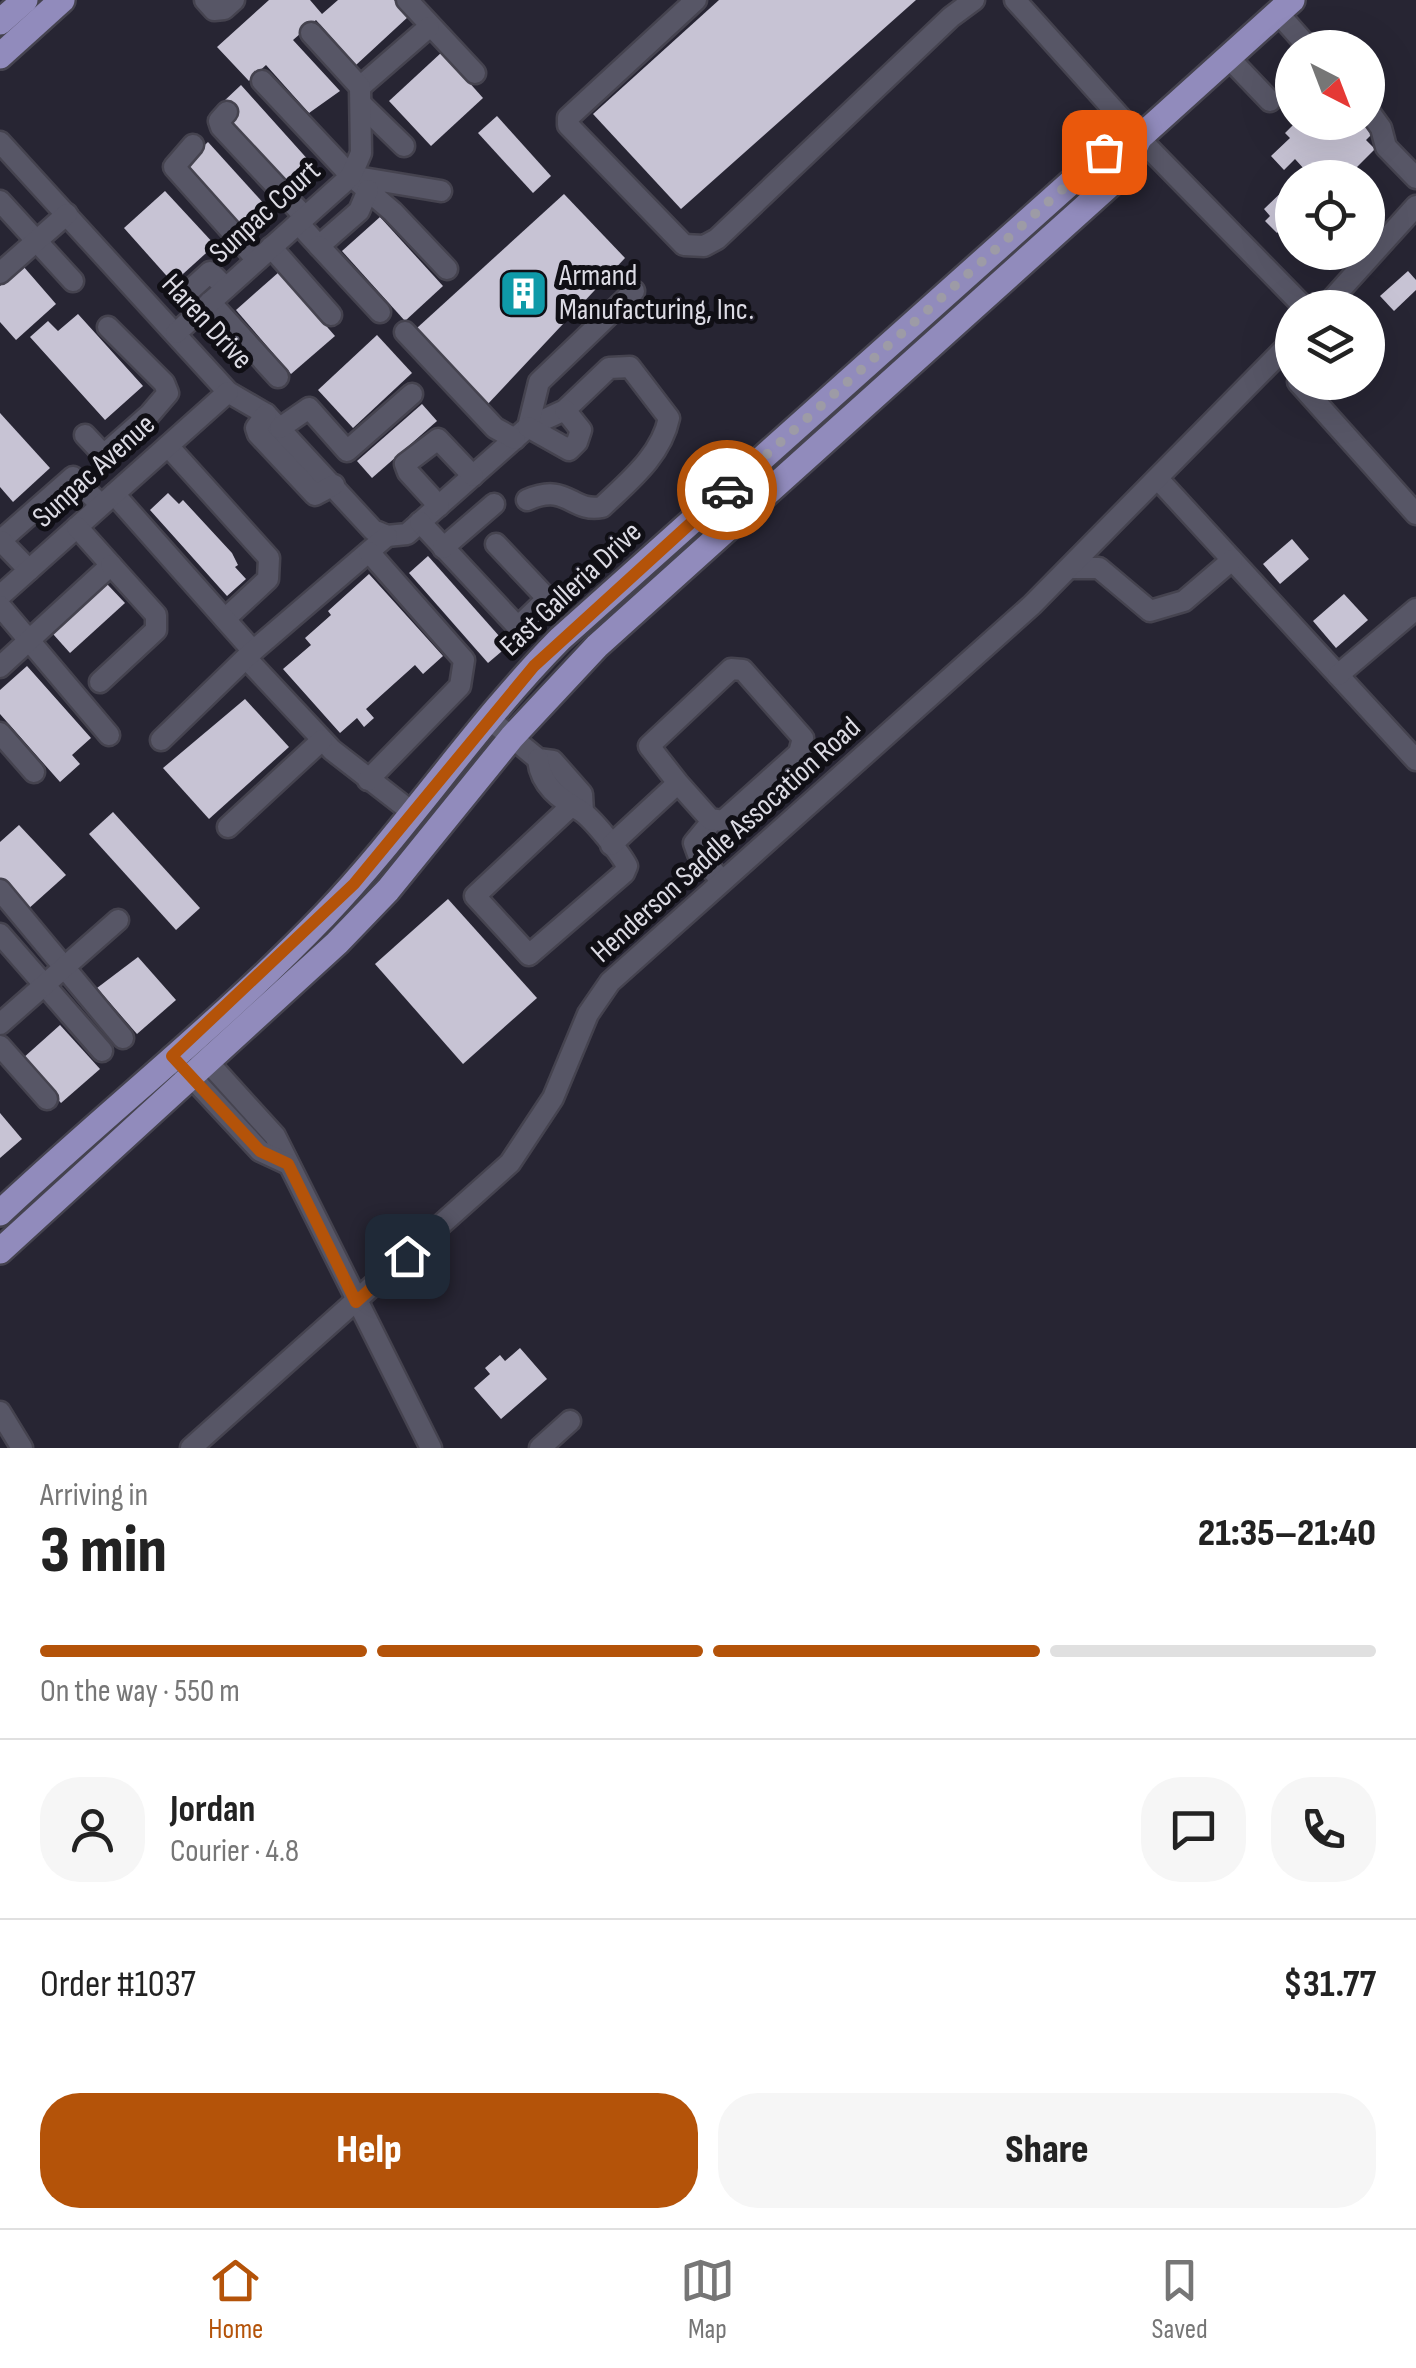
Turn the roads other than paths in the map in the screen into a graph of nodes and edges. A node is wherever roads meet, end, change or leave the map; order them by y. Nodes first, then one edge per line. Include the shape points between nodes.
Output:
1 (24, 0) edge
2 (62, 0) edge
3 (205, 0) edge
4 (234, 0) edge
5 (407, 0) edge
6 (696, 0) edge
7 (1016, 0) edge
8 (962, 3) edge
9 (1285, 6) edge
10 (0, 22) edge
11 (429, 27) junction
12 (1299, 30) edge
13 (311, 33) dead end
14 (0, 56) edge
15 (1228, 57) junction
16 (474, 73) dead end
17 (262, 80) dead end
18 (360, 96) junction
19 (1270, 101) dead end
20 (227, 112) dead end
21 (1139, 138) junction
22 (1385, 140) edge
23 (0, 142) edge
24 (193, 146) dead end
25 (404, 146) dead end
26 (350, 176) junction
27 (1416, 178) edge
28 (368, 190) junction
29 (441, 191) dead end
30 (0, 201) edge
31 (1416, 206) edge
32 (66, 214) junction
33 (301, 220) junction
34 (37, 241) junction
35 (319, 246) junction
36 (264, 253) junction
37 (447, 270) dead end
38 (0, 273) edge
39 (73, 280) dead end
40 (1287, 290) edge
41 (1340, 290) edge
42 (634, 291) dead end
43 (188, 292) dead end
44 (218, 295) junction
45 (380, 312) dead end
46 (331, 314) dead end
47 (108, 328) dead end
48 (405, 332) dead end
49 (176, 333) junction
50 (1275, 359) edge
51 (278, 377) dead end
52 (228, 392) junction
53 (412, 394) dead end
54 (1314, 400) edge
55 (565, 410) junction
56 (150, 414) junction
57 (273, 421) junction
58 (522, 433) junction
59 (85, 435) dead end
60 (170, 444) junction
61 (347, 450) junction
62 (107, 452) junction
63 (472, 476) junction
64 (132, 478) junction
65 (328, 479) junction
66 (1158, 479) junction
67 (107, 500) junction
68 (527, 500) dead end
69 (494, 504) dead end
70 (439, 506) junction
71 (1416, 514) edge
72 (420, 522) junction
73 (76, 528) junction
74 (378, 540) junction
75 (0, 541) edge
76 (496, 544) dead end
77 (443, 548) junction
78 (1232, 560) junction
79 (111, 564) junction
80 (1071, 568) junction
81 (29, 570) junction
82 (0, 596) edge
83 (0, 606) edge
84 (1416, 609) edge
85 (225, 619) junction
86 (29, 641) junction
87 (250, 655) junction
88 (0, 667) edge
89 (1338, 675) junction
90 (100, 682) dead end
91 (488, 718) junction
92 (0, 733) edge
93 (109, 736) dead end
94 (512, 737) junction
95 (161, 740) dead end
96 (322, 740) junction
97 (1416, 760) edge
98 (34, 772) dead end
99 (368, 780) junction
100 (678, 783) junction
101 (576, 810) junction
102 (414, 813) junction
103 (714, 820) junction
104 (228, 827) dead end
105 (611, 845) junction
106 (722, 881) junction
107 (0, 890) edge
108 (118, 920) dead end
109 (0, 934) edge
110 (64, 968) junction
111 (44, 986) junction
112 (0, 1024) edge
113 (124, 1038) dead end
114 (0, 1046) edge
115 (180, 1048) junction
116 (102, 1051) dead end
117 (199, 1069) junction
118 (47, 1099) dead end
119 (0, 1213) edge
120 (0, 1251) edge
121 (356, 1302) junction
122 (0, 1412) edge
123 (570, 1422) dead end
124 (14, 1445) edge
125 (192, 1448) edge
126 (431, 1448) edge
127 (540, 1448) edge

1 - 10 main road
2 - 14 main road
3 - 4 street via 214,10
5 - 11 street
6 - 8 street via 568,118 691,246 717,239
7 - 21 street
9 - 12 street
9 - 15 main road, East Galleria Drive
11 - 16 street
11 - 18 street
13 - 18 street
15 - 19 street
15 - 21 main road, East Galleria Drive
17 - 26 street
18 - 25 street
18 - 26 street via 361,152
20 - 33 street via 219,120 222,127
21 - 40 street
21 - 91 main road, East Galleria Drive via 1104,152 580,621
21 - 94 main road, East Galleria Drive via 1124,172 597,646
22 - 27 street
23 - 32 street, Haren Drive
24 - 36 street via 174,167
26 - 28 street
26 - 29 street
26 - 33 street, Sunpac Court
28 - 35 street via 359,211
28 - 37 street
30 - 34 street
31 - 41 street
32 - 34 street
32 - 49 street, Haren Drive
33 - 35 street
33 - 36 street, Sunpac Court
34 - 38 street
34 - 39 street
35 - 45 street
36 - 44 street, Sunpac Court
36 - 46 street
42 - 58 street via 539,382
43 - 44 street via 210,272
44 - 49 street, Sunpac Court
44 - 51 street
47 - 56 street via 168,388
48 - 58 street via 495,428
49 - 52 street, Haren Drive
50 - 66 street, Henderson Saddle Assocation Road
52 - 57 street, Haren Drive
52 - 60 street, Sunpac Avenue
53 - 61 street
54 - 71 street
55 - 58 street
55 - 58 street via 582,430 569,450
55 - 68 street via 620,365 630,368 669,418 665,437 645,464 602,508 555,493
56 - 60 street
56 - 62 street
57 - 61 street via 309,408
57 - 65 street via 256,428 258,434 315,495
58 - 63 street
59 - 62 street
60 - 64 street, Sunpac Avenue
60 - 85 street via 269,558 268,579
61 - 65 street
62 - 64 street
63 - 70 street
63 - 70 street via 438,439 406,464
64 - 67 street, Sunpac Avenue
65 - 74 street
66 - 78 street
66 - 80 street, Henderson Saddle Assocation Road
67 - 73 street, Sunpac Avenue
67 - 75 street via 73,477
67 - 85 street
69 - 77 street
70 - 72 street
72 - 74 street via 407,534
72 - 77 street
73 - 79 street
73 - 81 street, Sunpac Avenue
74 - 87 street
74 - 99 street via 465,670 460,686
75 - 81 street
76 - 77 street via 545,596 521,624
78 - 80 street via 1184,600 1150,611 1098,568
78 - 89 street
79 - 86 street
79 - 90 street via 157,623
80 - 106 street, Henderson Saddle Assocation Road
81 - 82 street, Sunpac Avenue
83 - 86 street
84 - 89 street
85 - 87 street
86 - 88 street
86 - 93 street
87 - 95 street
87 - 96 street
89 - 97 street
91 - 94 street
91 - 102 main road, East Galleria Drive
92 - 98 street
94 - 101 street
94 - 117 main road, East Galleria Drive via 379,900
96 - 99 street
96 - 104 street
99 - 102 street
100 - 103 street
100 - 103 street via 649,746 731,669 743,670 803,746 724,821
100 - 105 street
101 - 105 street
101 - 105 street via 475,896 523,953 544,944 624,873
102 - 115 main road, East Galleria Drive via 320,920
103 - 106 street via 694,843
106 - 121 street, Henderson Saddle Assocation Road via 610,982 588,1014 553,1098 510,1163
107 - 110 street
108 - 110 street
109 - 111 street
110 - 111 street
110 - 113 street
111 - 112 street
111 - 116 street
114 - 118 street
115 - 117 street
115 - 119 main road, East Galleria Drive
117 - 120 main road, East Galleria Drive
117 - 121 street via 260,1151 288,1164
121 - 125 street, Henderson Saddle Assocation Road
121 - 126 street
122 - 124 street
123 - 127 street

